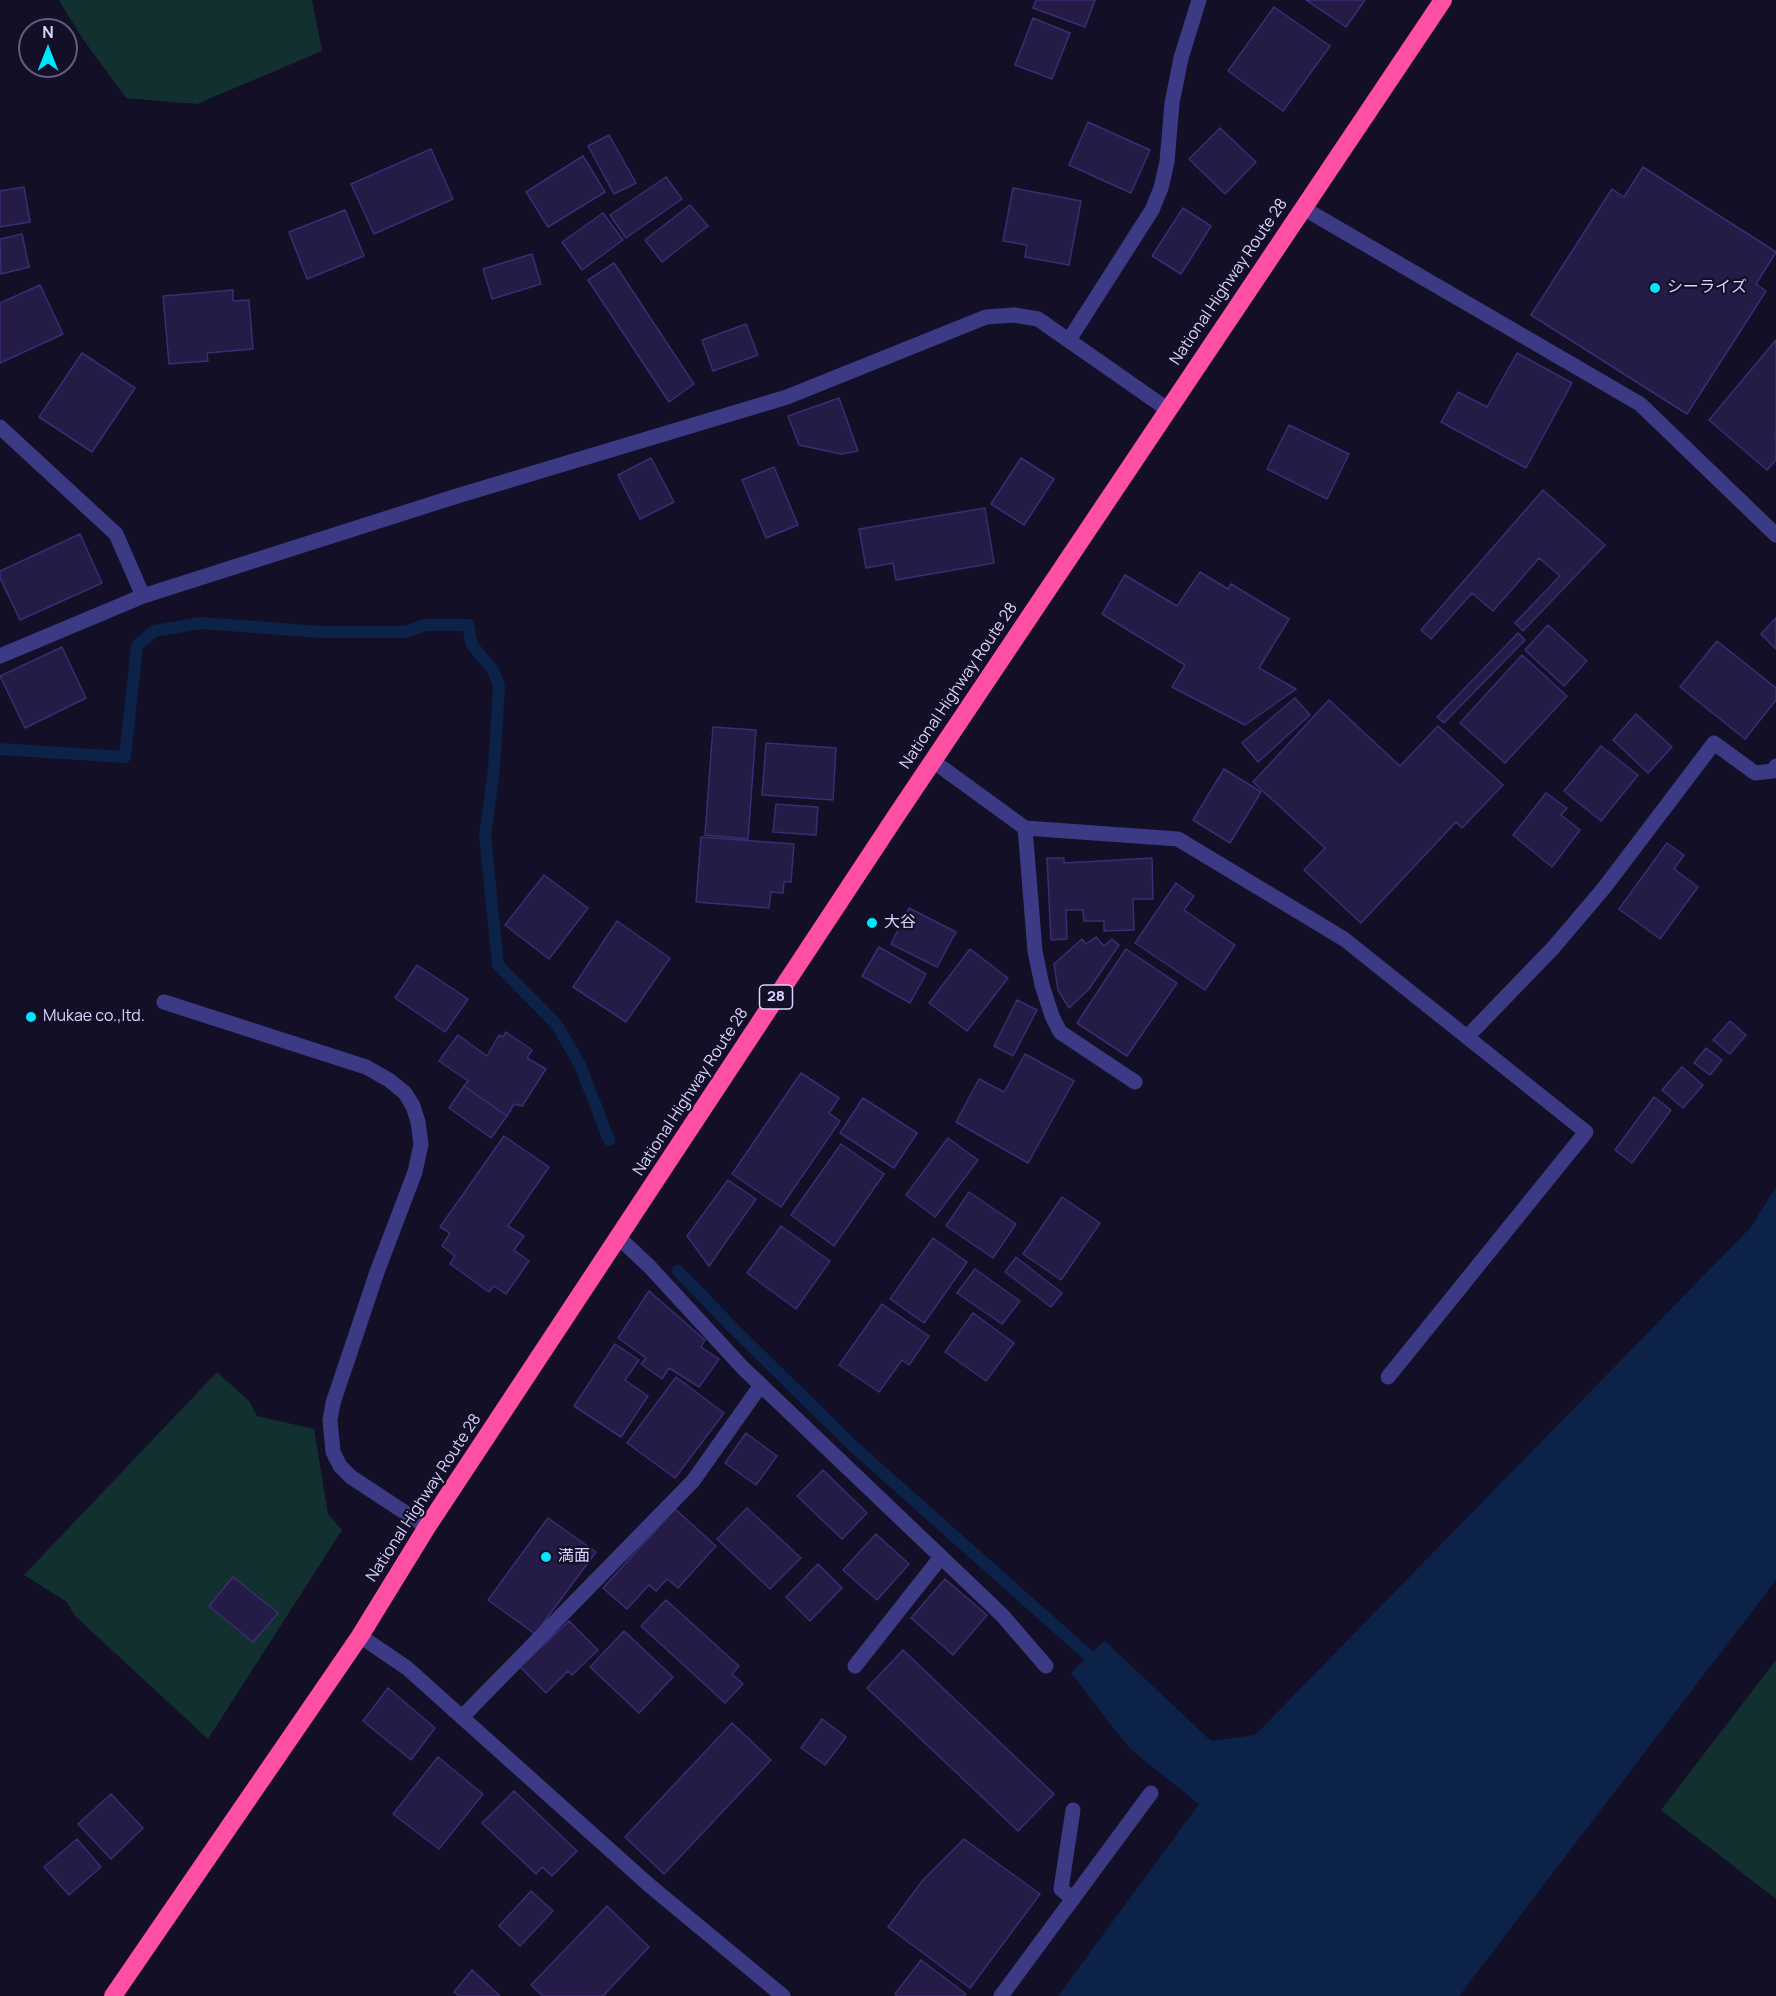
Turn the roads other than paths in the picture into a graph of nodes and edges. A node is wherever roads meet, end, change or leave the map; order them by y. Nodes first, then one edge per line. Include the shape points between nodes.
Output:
1 (1199, 0) edge
2 (1441, 1) edge
3 (1303, 208) junction
4 (1069, 340) junction
5 (1167, 409) junction
6 (0, 427) edge
7 (1776, 535) edge
8 (143, 596) junction
9 (0, 656) edge
10 (933, 761) junction
11 (1776, 766) edge
12 (1025, 828) junction
13 (164, 1002) dead end
14 (1467, 1037) junction
15 (1135, 1082) dead end
16 (618, 1237) junction
17 (1388, 1377) dead end
18 (761, 1385) junction
19 (427, 1527) junction
20 (941, 1557) junction
21 (360, 1636) junction
22 (855, 1666) dead end
23 (1046, 1666) dead end
24 (462, 1717) junction
25 (1151, 1793) dead end
26 (1073, 1810) dead end
27 (1073, 1899) junction
28 (113, 1996) edge
29 (783, 1996) edge
30 (1001, 1996) edge

1 - 4 street via 1174,92 1161,188 1152,210
2 - 3 highway, National Highway Route 28 / 28
3 - 5 highway, National Highway Route 28 / 28
3 - 7 street via 1640,404
4 - 5 street
4 - 8 street via 1038,319 1014,315 986,318 787,397
5 - 10 highway, National Highway Route 28 / 28
6 - 8 street via 116,534
8 - 9 street
10 - 12 street
10 - 16 highway, National Highway Route 28 / 28
11 - 14 street via 1773,771 1755,773 1714,743 1604,888 1553,948
12 - 14 street via 1178,839 1344,939
12 - 15 street via 1035,951 1053,1016 1060,1032
13 - 19 street via 366,1067 405,1093 413,1106 421,1144 415,1172 376,1272 330,1420 333,1452 340,1466
14 - 17 street via 1586,1132
16 - 18 street
16 - 19 highway, National Highway Route 28 / 28
18 - 20 street
18 - 24 street via 693,1481
19 - 21 highway, National Highway Route 28 / 28
20 - 22 street
20 - 23 street via 1002,1615
21 - 24 street via 407,1668
21 - 28 highway, National Highway Route 28 / 28
24 - 29 street via 650,1885
25 - 27 street
26 - 27 street via 1061,1889
27 - 30 street

